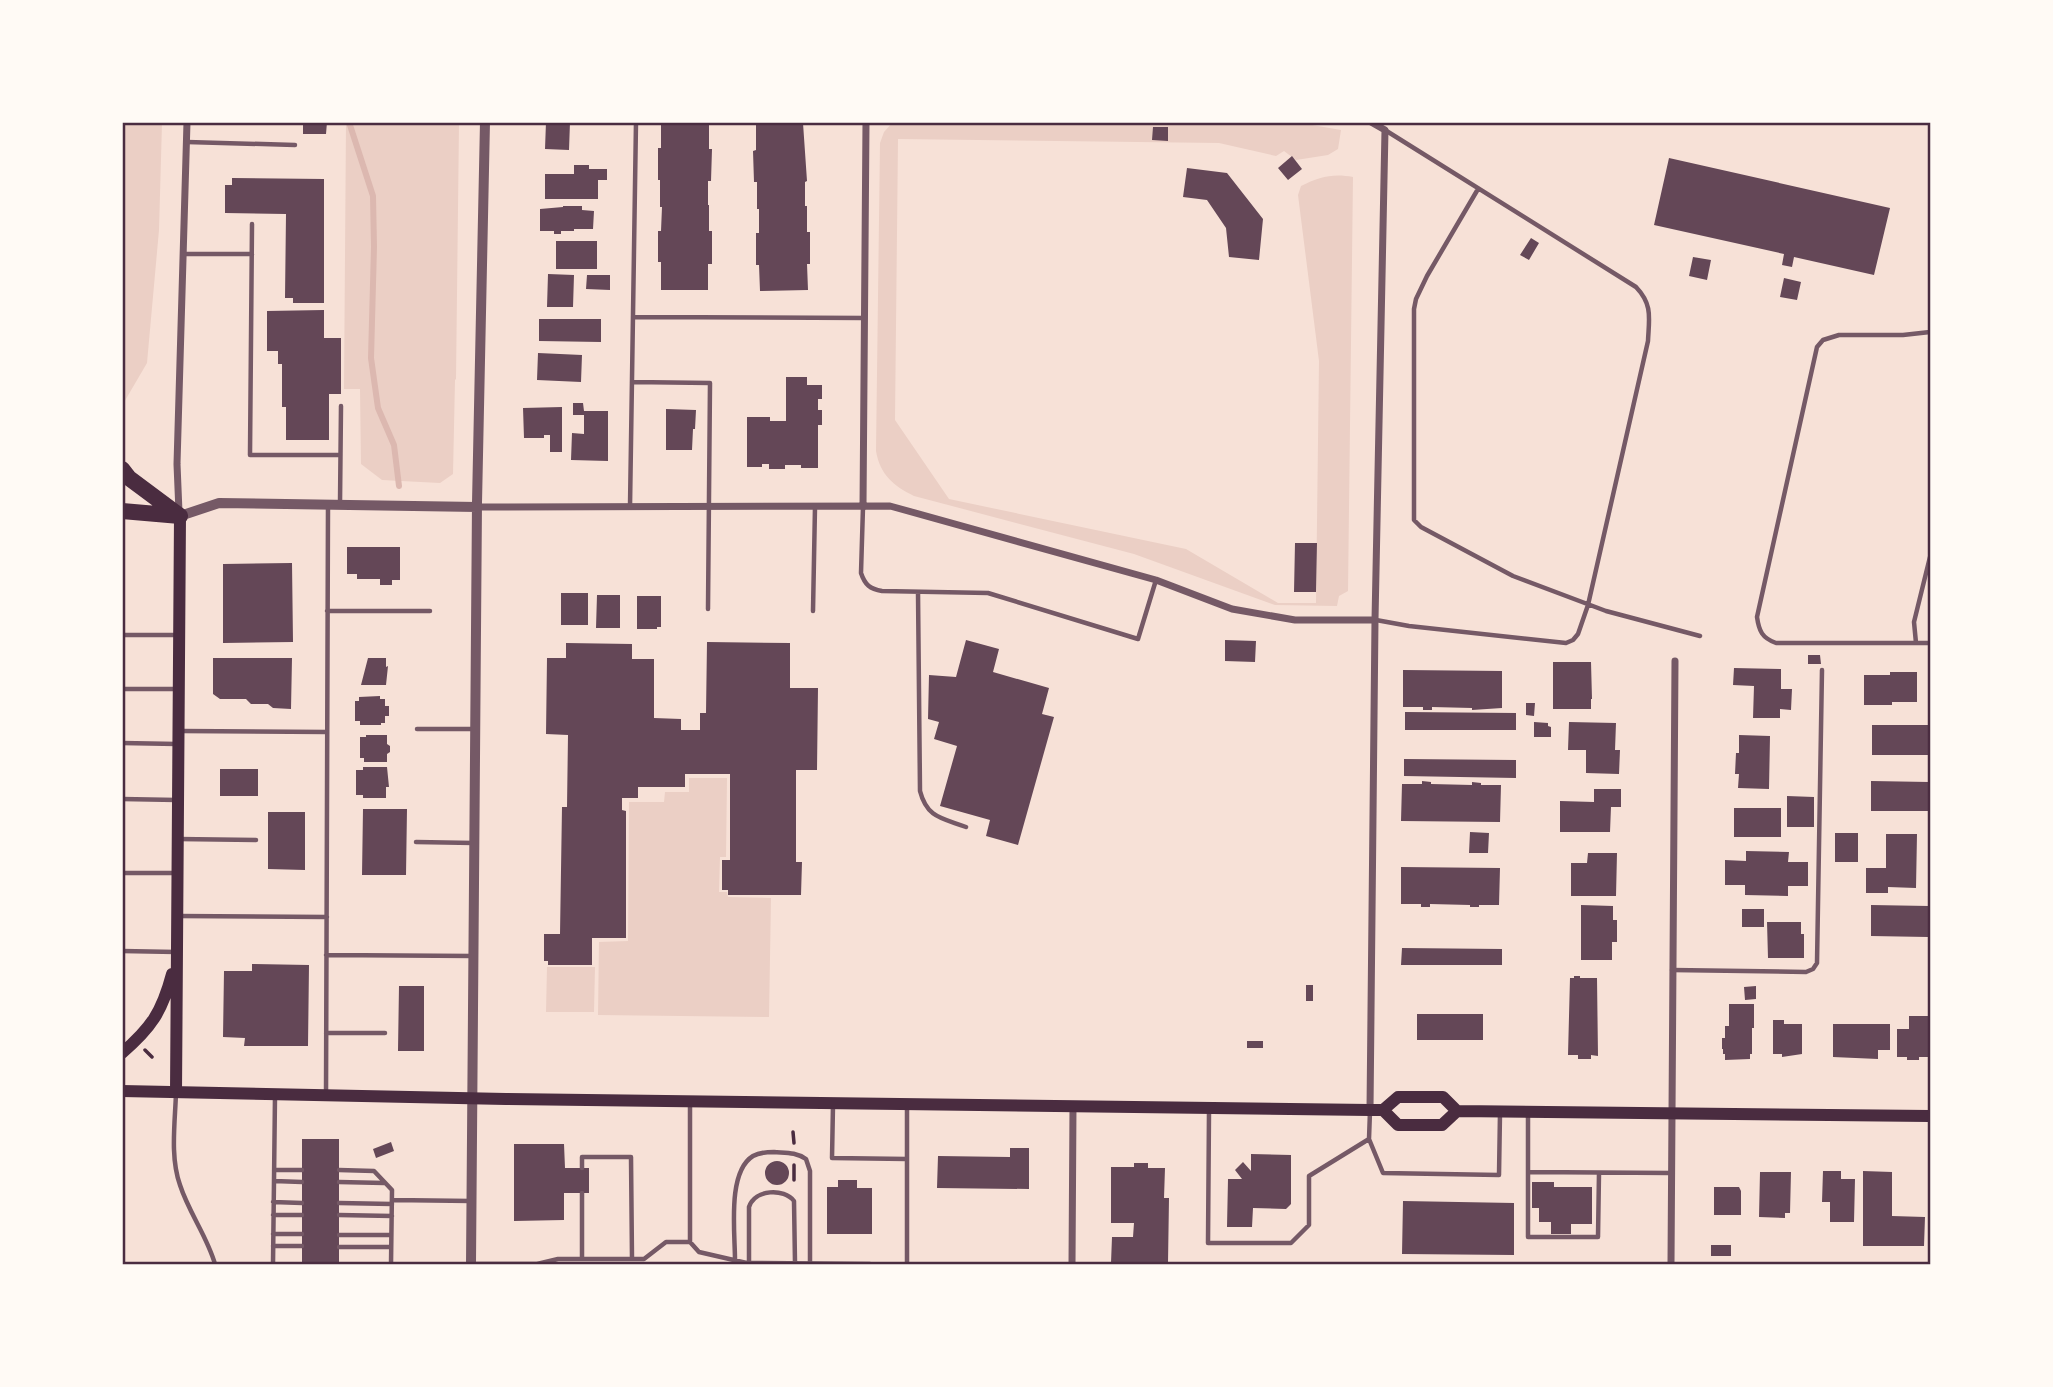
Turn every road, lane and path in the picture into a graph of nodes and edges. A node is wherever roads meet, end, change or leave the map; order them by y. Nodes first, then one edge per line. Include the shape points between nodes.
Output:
1 (187, 122) edge
2 (485, 122) edge
3 (636, 122) edge
4 (866, 122) edge
5 (1371, 122) edge
6 (1385, 130) junction
7 (186, 142) junction
8 (295, 145) dead end
9 (1478, 188) junction
10 (252, 224) dead end
11 (183, 254) junction
12 (252, 254) junction
13 (633, 317) junction
14 (865, 318) junction
15 (1930, 332) edge
16 (632, 382) junction
17 (341, 406) dead end
18 (340, 456) junction
19 (122, 469) edge
20 (334, 505) junction
21 (477, 507) junction
22 (630, 507) junction
23 (709, 507) junction
24 (814, 507) junction
25 (863, 507) junction
26 (122, 511) edge
27 (180, 516) junction
28 (1930, 557) edge
29 (1156, 580) junction
30 (918, 592) junction
31 (1588, 605) junction
32 (708, 608) dead end
33 (327, 611) junction
34 (430, 611) dead end
35 (813, 611) dead end
36 (1375, 620) junction
37 (122, 635) edge
38 (179, 635) junction
39 (1700, 636) dead end
40 (1916, 643) junction
41 (1930, 643) edge
42 (1675, 661) dead end
43 (1822, 670) dead end
44 (122, 689) edge
45 (178, 689) junction
46 (417, 729) dead end
47 (476, 729) junction
48 (327, 732) junction
49 (178, 737) junction
50 (122, 743) edge
51 (122, 799) edge
52 (178, 800) junction
53 (966, 827) dead end
54 (178, 839) junction
55 (256, 840) dead end
56 (416, 842) dead end
57 (475, 843) junction
58 (122, 873) edge
59 (177, 873) junction
60 (177, 916) junction
61 (327, 917) junction
62 (122, 951) edge
63 (177, 955) junction
64 (326, 955) junction
65 (474, 956) junction
66 (1672, 970) junction
67 (326, 1033) junction
68 (385, 1033) dead end
69 (122, 1053) edge
70 (122, 1091) edge
71 (176, 1092) junction
72 (275, 1095) junction
73 (326, 1096) junction
74 (472, 1099) junction
75 (690, 1101) junction
76 (833, 1103) junction
77 (907, 1104) junction
78 (1073, 1106) junction
79 (1209, 1108) junction
80 (1377, 1110) junction
81 (1457, 1111) junction
82 (1500, 1111) junction
83 (1528, 1112) junction
84 (1671, 1113) junction
85 (1930, 1116) edge
86 (793, 1132) dead end
87 (1369, 1139) junction
88 (794, 1144) dead end
89 (907, 1159) junction
90 (794, 1163) dead end
91 (582, 1168) dead end
92 (274, 1170) junction
93 (302, 1170) dead end
94 (339, 1170) dead end
95 (1528, 1172) junction
96 (1598, 1173) junction
97 (1670, 1174) junction
98 (794, 1180) dead end
99 (274, 1181) junction
100 (302, 1182) dead end
101 (339, 1182) dead end
102 (385, 1183) junction
103 (582, 1193) dead end
104 (472, 1201) junction
105 (273, 1202) junction
106 (392, 1202) junction
107 (302, 1203) dead end
108 (339, 1203) dead end
109 (273, 1215) junction
110 (302, 1215) dead end
111 (339, 1215) dead end
112 (392, 1216) junction
113 (273, 1234) junction
114 (302, 1234) dead end
115 (339, 1235) dead end
116 (391, 1235) junction
117 (690, 1242) junction
118 (273, 1246) junction
119 (302, 1246) dead end
120 (339, 1247) dead end
121 (391, 1247) junction
122 (582, 1259) junction
123 (632, 1259) junction
124 (735, 1260) junction
125 (750, 1263) edge
126 (471, 1264) edge
127 (795, 1264) edge
128 (810, 1264) edge
129 (215, 1265) edge
130 (272, 1265) edge
131 (391, 1265) edge
132 (870, 1265) edge
133 (907, 1265) edge
134 (1072, 1265) edge
135 (1671, 1265) edge

1 - 7 street
2 - 21 street
3 - 13 lane
4 - 14 street
5 - 6 street
6 - 9 lane
6 - 36 street
7 - 8 lane
7 - 11 street
9 - 31 lane via 1636,287 1647,299 1648,341
9 - 31 lane via 1433,265 1414,309 1414,520 1513,576
10 - 12 lane
11 - 12 lane
11 - 27 street via 177,464
12 - 18 lane via 250,455
13 - 14 lane
13 - 16 lane
14 - 25 street
15 - 40 lane via 1839,335 1817,347 1756,617 1761,634 1776,643
16 - 22 lane
16 - 23 lane via 710,383
17 - 18 lane
18 - 20 lane
19 - 27 highway
20 - 21 street
20 - 27 street via 219,503
20 - 33 lane
21 - 22 street
21 - 47 street
22 - 23 street
23 - 24 street
23 - 32 lane
24 - 25 street
24 - 35 lane
25 - 29 street via 890,506
25 - 30 lane via 864,583 881,592
26 - 27 highway
27 - 38 main road
28 - 40 lane via 1914,622
29 - 30 lane via 1138,639 988,593
29 - 36 street via 1244,611 1295,620
30 - 53 lane via 920,791 923,805 932,815
31 - 36 lane via 1578,634 1566,643
31 - 39 lane
33 - 34 lane
33 - 48 lane
36 - 80 street
37 - 38 lane
38 - 45 main road
40 - 41 lane
42 - 66 street
43 - 66 lane via 1817,963 1806,972
44 - 45 lane
45 - 49 main road
46 - 47 lane
47 - 57 street
48 - 49 lane
48 - 61 lane
49 - 50 lane
49 - 52 main road
51 - 52 lane
52 - 54 main road
54 - 55 lane
54 - 59 main road
56 - 57 lane
57 - 65 street
58 - 59 lane
59 - 60 main road
60 - 61 lane
60 - 63 main road
61 - 64 lane
62 - 63 lane
63 - 69 main road via 158,1014
63 - 71 main road
64 - 65 lane
64 - 67 lane
65 - 74 street
66 - 84 street
67 - 68 lane
67 - 73 lane
70 - 71 main road
71 - 72 main road
71 - 129 lane via 179,1183
72 - 73 main road
72 - 92 lane
73 - 74 main road
74 - 75 main road
74 - 104 street
75 - 76 main road
75 - 117 lane
76 - 77 main road
76 - 89 lane via 832,1158
77 - 78 main road
77 - 89 lane
78 - 79 main road
78 - 134 street
79 - 80 main road
79 - 87 lane via 1208,1243 1290,1243 1309,1225 1310,1176
80 - 81 main road via 1398,1097 1443,1097
80 - 81 main road via 1398,1125 1443,1125
80 - 87 lane
81 - 82 main road
82 - 83 main road
82 - 87 lane via 1499,1175 1383,1174
83 - 84 main road
83 - 95 lane
84 - 85 main road
84 - 97 street
86 - 88 path
89 - 133 lane
90 - 98 path
91 - 123 lane via 582,1157 631,1157
92 - 93 lane
92 - 99 lane
94 - 102 lane via 374,1171
95 - 96 lane
95 - 96 lane via 1528,1237 1598,1237
96 - 97 lane
97 - 135 street
99 - 100 lane
99 - 105 lane
101 - 102 lane
102 - 106 lane via 392,1190
103 - 122 lane
104 - 106 lane
104 - 126 street
105 - 107 lane
105 - 109 lane
106 - 108 lane
106 - 112 lane
109 - 110 lane
109 - 113 lane
111 - 112 lane
112 - 116 lane
113 - 114 lane
113 - 118 lane
115 - 116 lane
116 - 121 lane
117 - 123 lane via 666,1242 644,1259
117 - 124 lane via 699,1252
118 - 119 lane
118 - 130 lane
120 - 121 lane
121 - 131 lane
122 - 123 lane
122 - 126 lane
124 - 125 lane
124 - 128 lane via 735,1190 743,1165 760,1152 794,1153 806,1159 810,1171
125 - 127 lane
125 - 127 lane via 751,1200 762,1193 782,1193 794,1201
127 - 128 lane
128 - 132 lane

